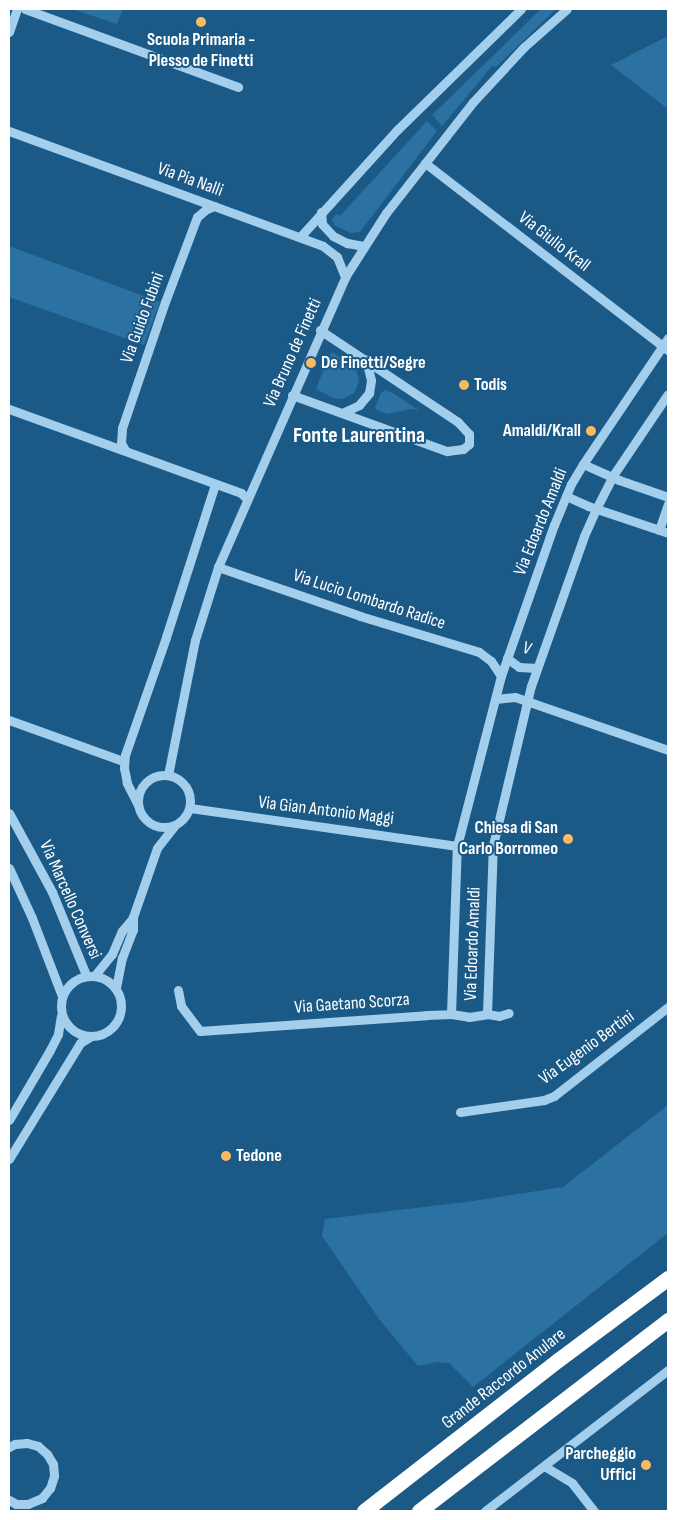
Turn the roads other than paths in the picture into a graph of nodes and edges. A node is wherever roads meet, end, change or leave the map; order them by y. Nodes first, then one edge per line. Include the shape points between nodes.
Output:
1 (18, 9) edge
2 (24, 9) edge
3 (521, 9) edge
4 (567, 9) edge
5 (9, 32) edge
6 (238, 87) dead end
7 (9, 130) edge
8 (425, 163) junction
9 (214, 206) junction
10 (321, 212) junction
11 (300, 237) junction
12 (364, 246) junction
13 (345, 277) junction
14 (320, 330) junction
15 (668, 338) edge
16 (665, 348) edge
17 (366, 360) junction
18 (668, 394) edge
19 (292, 396) junction
20 (9, 409) edge
21 (342, 412) junction
22 (125, 450) junction
23 (582, 464) junction
24 (612, 477) junction
25 (215, 484) junction
26 (566, 496) junction
27 (668, 497) edge
28 (247, 499) junction
29 (668, 504) edge
30 (596, 509) junction
31 (659, 530) junction
32 (668, 533) edge
33 (218, 567) junction
34 (507, 658) junction
35 (537, 668) junction
36 (501, 676) junction
37 (495, 698) junction
38 (527, 701) junction
39 (9, 720) edge
40 (668, 750) edge
41 (123, 761) junction
42 (168, 775) junction
43 (138, 805) junction
44 (190, 808) junction
45 (9, 813) edge
46 (152, 824) junction
47 (174, 826) junction
48 (457, 846) junction
49 (157, 848) junction
50 (9, 868) edge
51 (132, 919) junction
52 (90, 975) junction
53 (116, 988) junction
54 (178, 990) dead end
55 (62, 996) junction
56 (668, 1008) edge
57 (61, 1013) junction
58 (509, 1013) dead end
59 (451, 1014) junction
60 (487, 1014) junction
61 (91, 1036) junction
62 (460, 1112) dead end
63 (9, 1120) edge
64 (9, 1160) edge
65 (668, 1278) edge
66 (668, 1320) edge
67 (668, 1370) edge
68 (11, 1444) edge
69 (544, 1466) junction
70 (11, 1504) edge
71 (364, 1511) edge
72 (419, 1511) edge
73 (485, 1511) edge
74 (594, 1511) edge

1 - 5 street
2 - 6 street
3 - 10 street via 420,106
4 - 8 street, Via Bruno de Finetti via 499,72
7 - 9 street, Via Pia Nalli
8 - 12 street, Via Bruno de Finetti
8 - 16 street, Via Giulio Krall
9 - 11 street, Via Pia Nalli
9 - 22 street, Via Guido Fubini via 197,217 122,428 121,443
10 - 11 street
10 - 12 street via 322,224 333,236 347,244
11 - 13 street, Via Pia Nalli via 334,253
12 - 13 street, Via Bruno de Finetti
13 - 14 street, Via Bruno de Finetti
14 - 17 street
14 - 19 street, Via Bruno de Finetti
15 - 16 street, Via Edoardo Amaldi
16 - 23 street, Via Edoardo Amaldi
17 - 21 street via 371,380 369,393 359,405
17 - 21 street via 458,422 469,434 468,444 463,449 447,451
18 - 24 street, Via Edoardo Amaldi
19 - 21 street
19 - 28 street, Via Bruno de Finetti
20 - 22 street
22 - 25 street
23 - 24 street
23 - 26 street, Via Edoardo Amaldi
24 - 27 street
24 - 30 street, Via Edoardo Amaldi
25 - 28 street via 241,493
25 - 41 street via 173,619
26 - 30 street
26 - 34 street, Via Edoardo Amaldi
28 - 33 street, Via Bruno de Finetti
29 - 31 street
30 - 31 street
30 - 35 street, Via Edoardo Amaldi
31 - 32 street
33 - 36 street, Via Lucio Lombardo Radice via 360,616 479,652 491,661
33 - 42 street, Via Bruno de Finetti via 195,640
34 - 35 street, V via 519,667
34 - 36 street, Via Edoardo Amaldi
35 - 38 street, Via Edoardo Amaldi
36 - 37 street, Via Edoardo Amaldi
37 - 38 street via 513,696
37 - 48 street, Via Edoardo Amaldi
38 - 40 street
38 - 60 street, Via Edoardo Amaldi via 493,845
39 - 41 street
41 - 43 street via 127,782
42 - 43 street via 145,783 140,789
42 - 44 street via 186,786
43 - 46 street
44 - 47 street via 184,819
44 - 48 street, Via Gian Antonio Maggi
45 - 52 street, Via Marcello Conversi via 52,892 75,953
46 - 47 street
46 - 49 street
47 - 49 street
48 - 59 street, Via Edoardo Amaldi
49 - 51 street
50 - 55 street
51 - 52 street via 122,931 112,954
51 - 53 street via 133,930 122,958
52 - 53 street via 103,977
52 - 55 street via 72,982
53 - 61 street via 122,1006 116,1023 104,1033
54 - 59 street, Via Gaetano Scorza via 181,1006 200,1031
55 - 57 street
56 - 62 street, Via Eugenio Bertini via 554,1096
57 - 61 street via 72,1030
57 - 63 street via 58,1034
58 - 60 street via 499,1016
59 - 60 street, Via Edoardo Amaldi via 469,1017
61 - 64 street via 80,1043
65 - 71 highway, Grande Raccordo Anulare
66 - 72 highway
67 - 69 street
68 - 70 street via 38,1446 53,1464 54,1476 42,1498 28,1504
69 - 73 street
69 - 74 street via 572,1483

